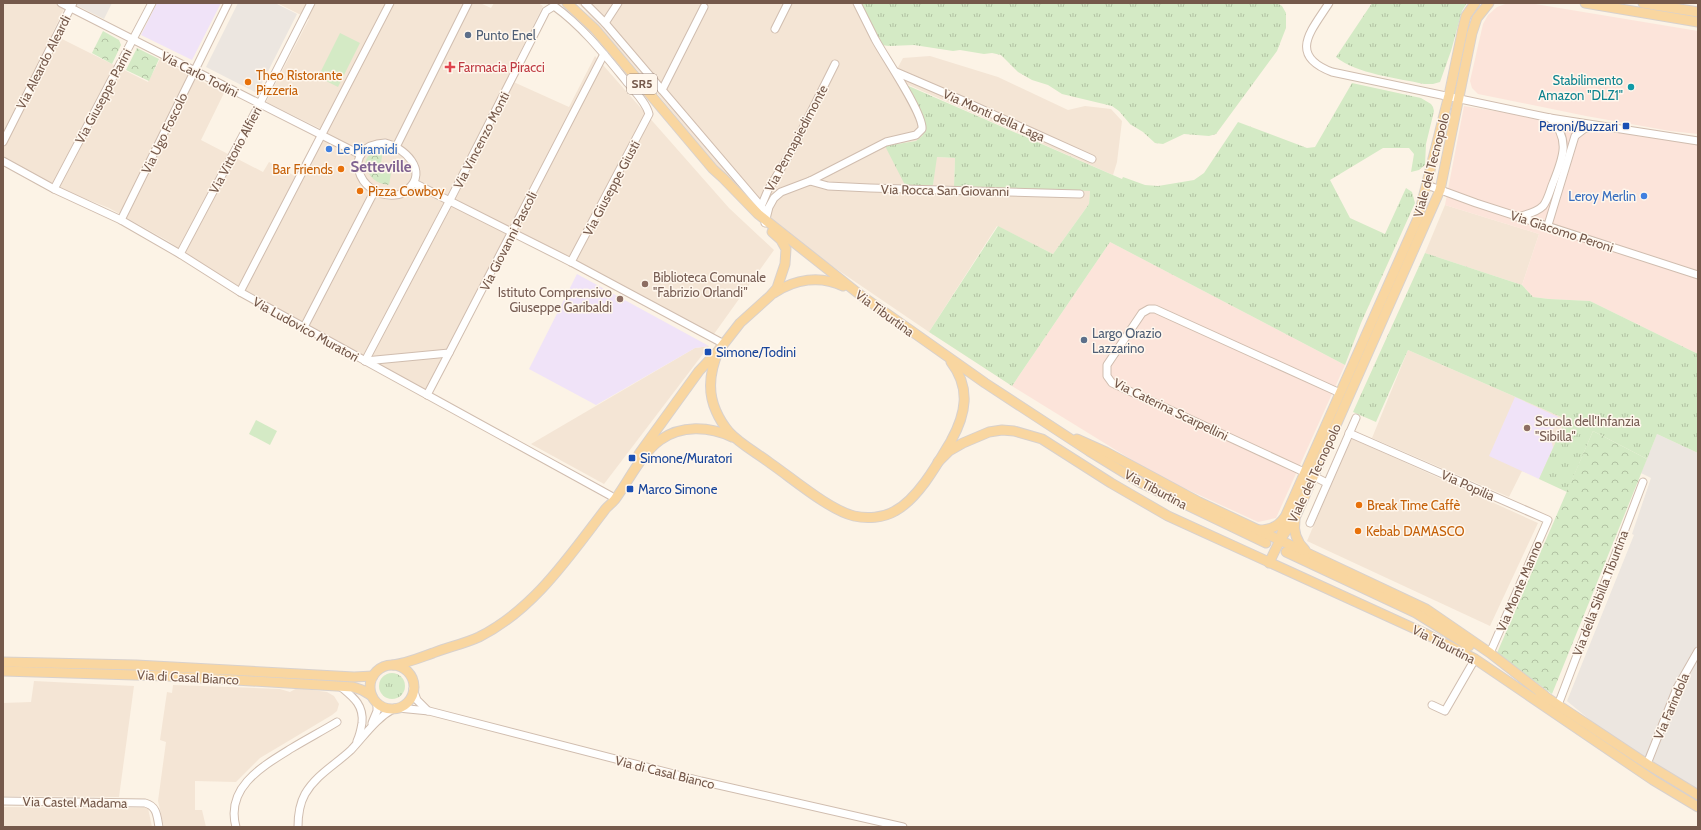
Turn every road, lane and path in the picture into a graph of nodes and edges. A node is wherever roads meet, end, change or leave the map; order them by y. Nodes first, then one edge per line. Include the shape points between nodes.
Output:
1 (61, 3) edge
2 (152, 3) edge
3 (228, 3) edge
4 (311, 3) edge
5 (390, 3) edge
6 (468, 3) edge
7 (567, 3) edge
8 (585, 3) edge
9 (618, 3) edge
10 (788, 3) edge
11 (857, 3) edge
12 (1329, 3) edge
13 (1476, 3) edge
14 (1489, 3) edge
15 (1585, 3) edge
16 (1643, 3) edge
17 (72, 6) edge
18 (704, 7) dead end
19 (1698, 12) edge
20 (1698, 22) edge
21 (605, 23) junction
22 (775, 29) dead end
23 (133, 40) junction
24 (604, 54) junction
25 (835, 64) dead end
26 (194, 71) junction
27 (896, 72) junction
28 (662, 90) junction
29 (1449, 95) junction
30 (1460, 98) junction
31 (259, 105) junction
32 (1550, 118) junction
33 (1599, 126) junction
34 (322, 136) junction
35 (1698, 140) edge
36 (3, 142) edge
37 (396, 147) junction
38 (361, 155) junction
39 (1092, 159) dead end
40 (3, 161) edge
41 (713, 169) junction
42 (810, 181) junction
43 (414, 183) junction
44 (1427, 185) junction
45 (54, 189) junction
46 (375, 190) junction
47 (1440, 190) junction
48 (1080, 194) dead end
49 (450, 200) junction
50 (763, 215) junction
51 (1517, 217) junction
52 (121, 220) junction
53 (1548, 225) junction
54 (512, 233) junction
55 (180, 254) junction
56 (571, 262) junction
57 (1698, 275) edge
58 (240, 292) junction
59 (859, 294) junction
60 (770, 296) junction
61 (304, 327) junction
62 (722, 347) junction
63 (449, 353) junction
64 (944, 355) junction
65 (365, 361) junction
66 (1340, 393) junction
67 (427, 395) junction
68 (1356, 418) dead end
69 (1057, 431) junction
70 (1350, 433) junction
71 (738, 440) junction
72 (938, 462) junction
73 (1304, 472) junction
74 (1314, 476) junction
75 (1643, 482) dead end
76 (1328, 483) junction
77 (610, 496) junction
78 (605, 509) junction
79 (1286, 515) junction
80 (1295, 518) junction
81 (1548, 520) joint
82 (1310, 523) dead end
83 (1257, 529) junction
84 (1280, 540) junction
85 (1266, 543) dead end
86 (1286, 552) dead end
87 (1307, 552) junction
88 (1270, 563) junction
89 (1698, 651) edge
90 (1490, 653) junction
91 (427, 656) junction
92 (1475, 659) junction
93 (3, 662) edge
94 (393, 665) junction
95 (3, 671) edge
96 (372, 676) junction
97 (412, 678) junction
98 (341, 687) junction
99 (413, 689) junction
100 (1544, 695) junction
101 (374, 699) junction
102 (1558, 704) junction
103 (1432, 705) dead end
104 (396, 708) junction
105 (429, 711) junction
106 (337, 722) dead end
107 (368, 732) junction
108 (350, 751) junction
109 (1647, 764) junction
110 (1698, 795) edge
111 (3, 801) edge
112 (1698, 807) edge
113 (159, 827) edge
114 (236, 827) edge
115 (298, 827) edge
116 (904, 827) edge

1 - 17 street, Via Carlo Todini
2 - 23 street, Via Giuseppe Parini
3 - 26 street, Via Ugo Foscolo
4 - 31 street, Via Vittorio Alfieri
5 - 34 street
6 - 37 street
7 - 41 main road, Via Tiburtina / SR5 via 595,29
8 - 21 street
9 - 21 street
10 - 22 street
11 - 27 street
12 - 29 street via 1306,40 1307,51 1319,65 1332,72
13 - 29 main road, Viale del Tecnopolo via 1466,16
14 - 30 main road, Viale del Tecnopolo via 1478,18 1472,33
15 - 20 main road
16 - 19 main road
17 - 23 street, Via Carlo Todini
17 - 36 street, Via Aleardo Aleardi
18 - 28 street
21 - 28 street
23 - 26 street, Via Carlo Todini
23 - 45 street, Via Giuseppe Parini
24 - 49 street, Via Vincenzo Monti via 582,29 554,6 546,11
24 - 54 street, Via Giovanni Pascoli
24 - 56 street, Via Giuseppe Giusti via 640,98 649,114
25 - 50 street, Via Pennapiedimonte via 792,150 768,190
26 - 31 street, Via Carlo Todini
26 - 52 street, Via Ugo Foscolo
27 - 39 street, Via Monti della Laga
27 - 42 street via 921,122 921,131 916,135 886,142
28 - 50 street
29 - 30 street
29 - 44 main road, Viale del Tecnopolo
30 - 32 street
30 - 47 main road, Viale del Tecnopolo
31 - 34 street, Via Carlo Todini
31 - 55 street, Via Vittorio Alfieri
32 - 33 street
32 - 51 street via 1558,126 1564,150 1555,179 1542,206
33 - 35 street
33 - 53 street via 1584,129 1575,136
34 - 38 street, Via Carlo Todini
34 - 58 street
37 - 38 street via 385,143 375,145
37 - 43 street via 413,163 416,173
38 - 46 street via 357,165 358,172 365,183
40 - 45 street, Via Ludovico Muratori
41 - 50 main road, Via Tiburtina
41 - 60 main road via 734,197 784,244 786,264 780,282
42 - 48 street, Via Rocca San Giovanni via 828,186
42 - 50 street via 777,195
43 - 46 street via 405,192 397,195 387,195
43 - 49 street
44 - 47 street, Via Giacomo Peroni
44 - 66 main road, Viale del Tecnopolo via 1418,218
45 - 52 street, Via Ludovico Muratori
46 - 61 street
47 - 51 street, Via Giacomo Peroni
47 - 74 main road, Viale del Tecnopolo
49 - 54 street
49 - 65 street, Via Vincenzo Monti
50 - 59 main road, Via Tiburtina
51 - 53 street, Via Giacomo Peroni
52 - 55 street, Via Ludovico Muratori
53 - 57 street, Via Giacomo Peroni
54 - 56 street
54 - 63 street, Via Giovanni Pascoli
55 - 58 street, Via Ludovico Muratori
56 - 62 street
58 - 61 street, Via Ludovico Muratori
59 - 60 main road via 832,282 809,279 788,285
59 - 64 main road, Via Tiburtina
60 - 62 main road via 740,323
61 - 65 street, Via Ludovico Muratori
62 - 71 main road via 711,375 712,399 721,421
62 - 77 main road via 699,371
63 - 65 street
63 - 67 street, Via Giovanni Pascoli
64 - 69 main road, Via Tiburtina
64 - 72 main road via 957,372 965,404 960,424
65 - 67 street, Via Ludovico Muratori
66 - 73 main road, Viale del Tecnopolo
66 - 73 street, Via Caterina Scarpellini via 1155,309 1142,313 1107,365 1107,376 1112,383
67 - 77 street, Via Ludovico Muratori
68 - 70 street
69 - 83 main road via 1099,448 1177,492
69 - 85 main road, Via Tiburtina via 1151,488
70 - 76 street
70 - 81 street, Via Popilia
71 - 72 main road via 831,507 854,516 870,518 895,511 906,504
71 - 78 main road via 702,428 681,430 666,436 652,447
72 - 88 main road, Via Tiburtina via 963,443 989,432 1002,430 1030,434 1168,516
73 - 79 main road, Viale del Tecnopolo
74 - 76 street
74 - 80 main road, Viale del Tecnopolo
75 - 102 street, Via della Sibilla Tiburtina
76 - 82 street
77 - 78 main road
78 - 91 main road via 557,572 511,616 479,637
79 - 83 main road via 1273,528
79 - 84 main road, Viale del Tecnopolo
80 - 84 main road, Viale del Tecnopolo
80 - 87 main road via 1296,538
81 - 90 street, Via Monte Manno
83 - 84 main road
84 - 87 main road
84 - 88 main road
86 - 100 main road, Via Tiburtina via 1427,619
87 - 90 main road via 1421,606
88 - 92 main road, Via Tiburtina
89 - 109 street, Via Farindola via 1674,694
90 - 100 main road
91 - 94 main road
91 - 97 main road via 414,668
92 - 103 street via 1445,711
92 - 112 main road, Via Tiburtina via 1653,780
93 - 96 main road, Via di Casal Bianco via 136,664 348,677
94 - 96 main road via 381,667
94 - 97 main road via 404,668
95 - 98 main road, Via di Casal Bianco via 168,676
96 - 101 main road via 370,683
97 - 99 main road
98 - 101 main road, Via di Casal Bianco via 359,689
98 - 108 street via 356,700 363,714 358,738
99 - 104 main road via 408,700
99 - 105 street via 419,702
100 - 102 main road, Via Tiburtina
101 - 104 main road via 382,706
101 - 107 street via 375,717
102 - 109 main road, Via Tiburtina
104 - 105 street, Via di Casal Bianco
104 - 107 street via 379,719
105 - 116 street, Via di Casal Bianco via 701,781
106 - 114 street via 275,758 248,779 236,800
107 - 108 street
108 - 115 street via 326,769 304,795
109 - 110 main road, Via Tiburtina
111 - 113 street, Via Castel Madama via 148,804 156,811

